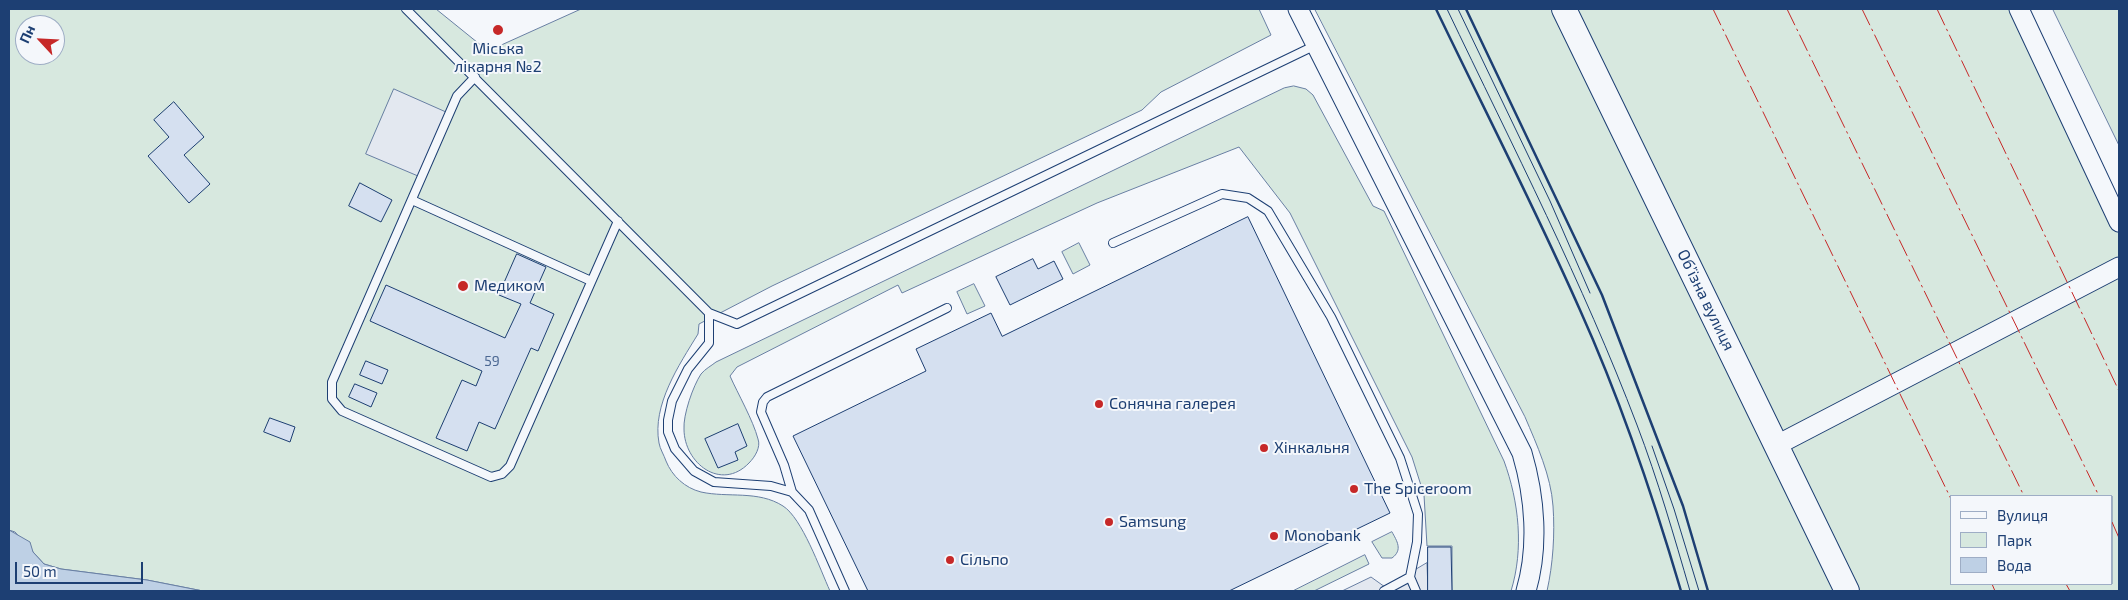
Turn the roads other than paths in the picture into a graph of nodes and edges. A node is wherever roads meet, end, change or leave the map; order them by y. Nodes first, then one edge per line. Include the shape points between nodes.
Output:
1 (406, 9) edge
2 (1298, 9) edge
3 (1564, 9) edge
4 (2019, 9) edge
5 (1316, 45) junction
6 (475, 77) junction
7 (412, 200) junction
8 (618, 221) junction
9 (2119, 222) edge
10 (1113, 243) dead end
11 (2119, 267) edge
12 (591, 281) junction
13 (947, 308) dead end
14 (709, 313) junction
15 (1777, 445) junction
16 (792, 492) junction
17 (1410, 577) junction
18 (845, 591) edge
19 (1384, 591) edge
20 (1416, 591) edge
21 (1526, 591) edge
22 (1847, 591) edge

1 - 6 lane
2 - 5 street
3 - 15 main road, Обʼїзна вулиця
4 - 9 street
5 - 14 lane via 736,324
5 - 21 street via 1522,453 1533,505 1530,578
6 - 7 lane via 457,96
6 - 8 lane
7 - 12 lane
7 - 12 lane via 332,382 332,399 342,411 490,477 502,474 510,466
8 - 12 lane
8 - 14 lane
10 - 17 lane via 1222,194 1248,198 1268,211 1331,317 1400,458 1418,514 1417,542
11 - 15 street
13 - 16 lane via 767,396 761,412
14 - 16 lane via 708,343 688,369 672,401 668,432 675,450 694,472 714,482 771,486
15 - 22 main road, Обʼїзна вулиця
16 - 18 lane via 809,510
17 - 19 lane
17 - 20 lane

